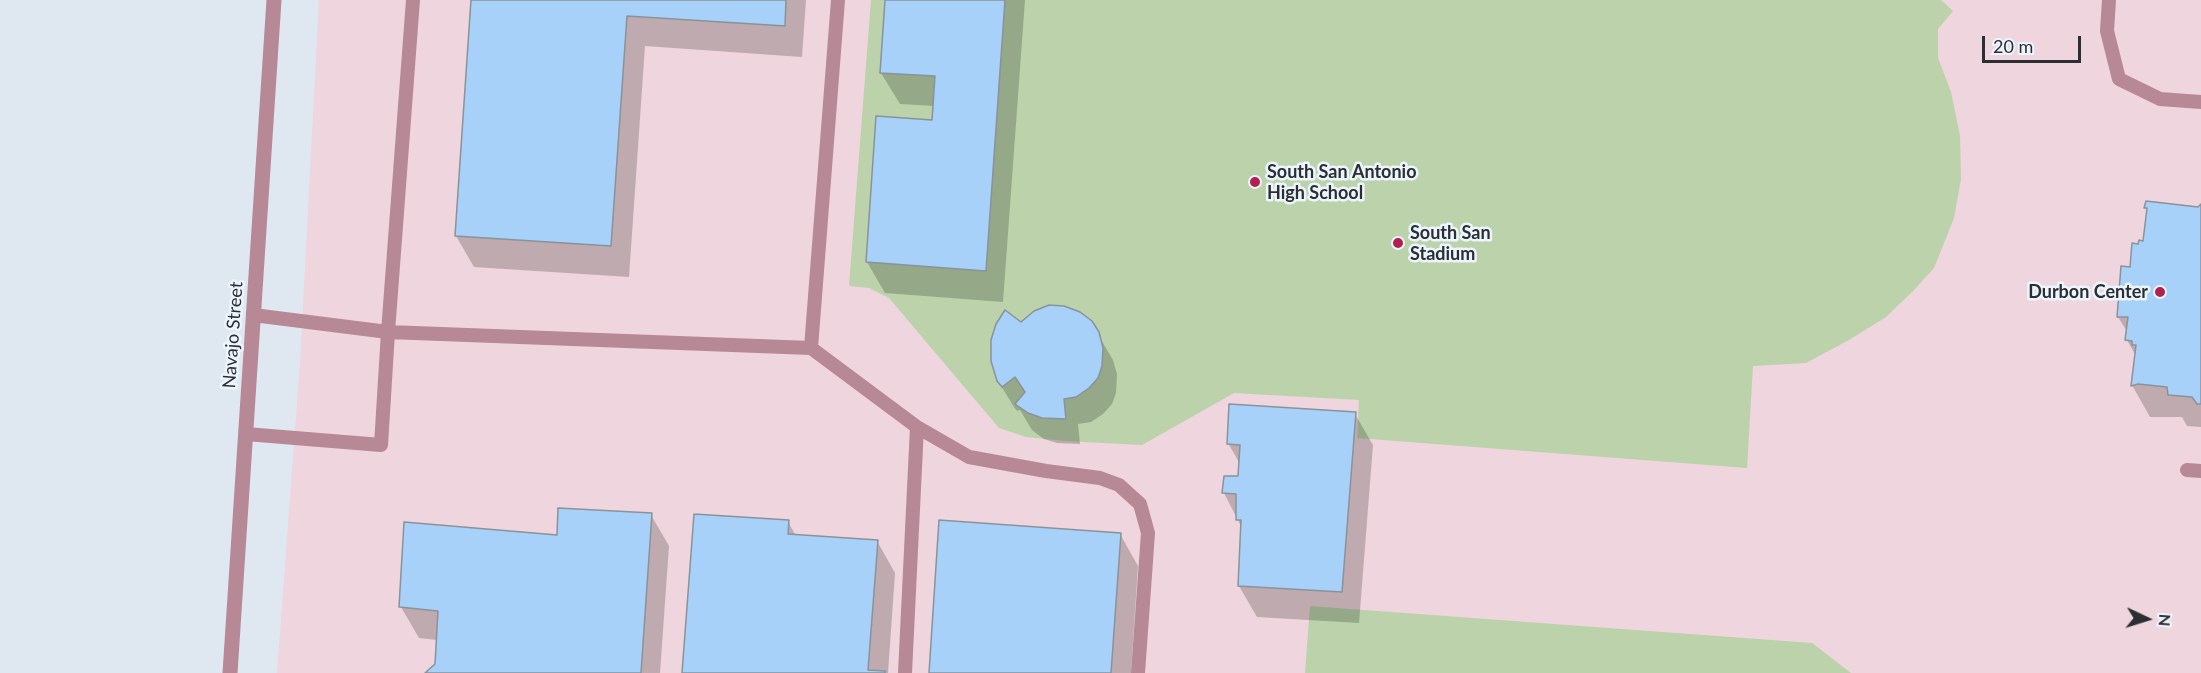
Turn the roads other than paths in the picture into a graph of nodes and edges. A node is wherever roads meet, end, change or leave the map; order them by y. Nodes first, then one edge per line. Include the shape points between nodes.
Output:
1 (274, 0) edge
2 (413, 0) edge
3 (838, 0) edge
4 (2109, 0) edge
5 (2201, 102) edge
6 (253, 315) junction
7 (388, 332) junction
8 (811, 348) junction
9 (917, 427) junction
10 (246, 434) junction
11 (230, 673) edge
12 (905, 673) edge
13 (1138, 673) edge

1 - 6 street, Navajo Street
2 - 7 lane
3 - 8 lane
4 - 5 lane via 2108,31 2119,79 2160,99
6 - 7 lane
6 - 10 street, Navajo Street
7 - 8 lane
7 - 10 lane via 381,445
8 - 9 lane
9 - 12 lane
9 - 13 lane via 969,457 1119,484 1140,504 1148,533
10 - 11 street, Navajo Street

